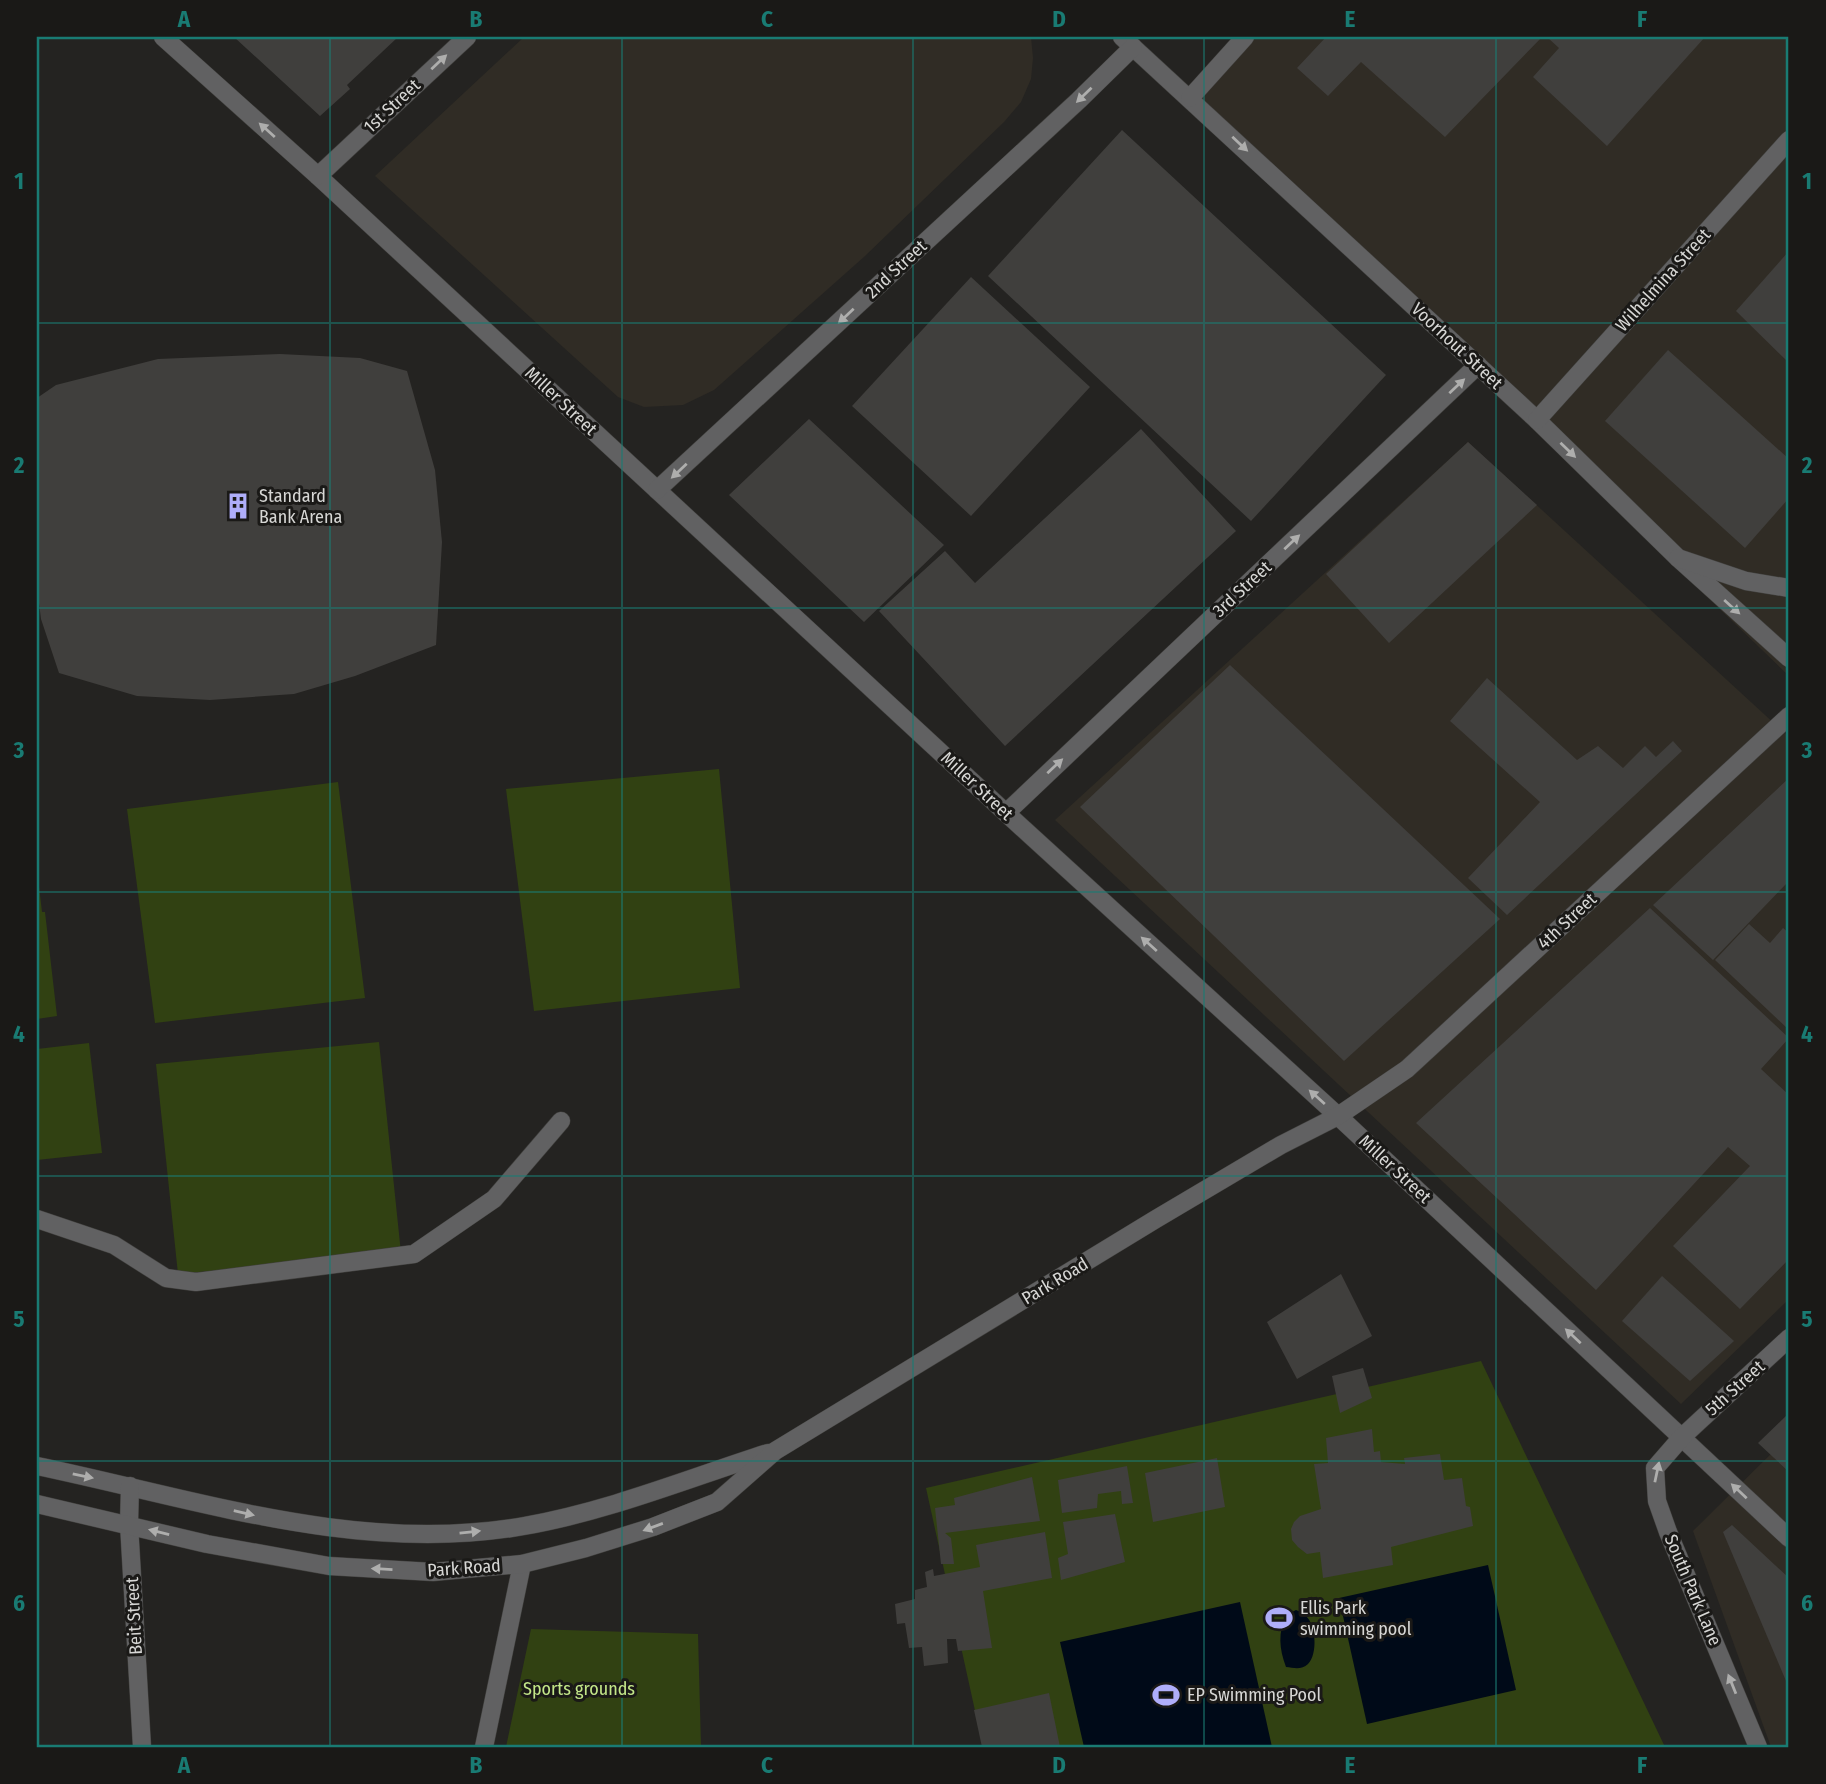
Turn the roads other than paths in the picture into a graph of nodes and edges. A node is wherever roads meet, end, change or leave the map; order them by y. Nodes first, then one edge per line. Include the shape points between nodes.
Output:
1 (163, 37) edge
2 (467, 37) edge
3 (1245, 37) edge
4 (1128, 42) edge
5 (1190, 98) junction
6 (1789, 140) edge
7 (318, 176) junction
8 (1479, 365) junction
9 (1537, 420) junction
10 (657, 490) junction
11 (1678, 558) junction
12 (1789, 588) edge
13 (1789, 657) edge
14 (1789, 716) edge
15 (1006, 813) junction
16 (1338, 1116) junction
17 (561, 1121) dead end
18 (37, 1219) edge
19 (1789, 1338) edge
20 (1682, 1437) junction
21 (775, 1451) junction
22 (37, 1466) edge
23 (130, 1486) junction
24 (37, 1503) edge
25 (129, 1524) junction
26 (1789, 1538) edge
27 (522, 1564) junction
28 (142, 1747) edge
29 (484, 1747) edge
30 (1758, 1747) edge

7 -> 1 street, Miller Street
7 -> 2 street, 1st Street
3 - 5 street
4 - 5 street, Voorhout Street
4 -> 10 street, 2nd Street via 1079,100
5 -> 8 street, Voorhout Street
6 - 9 street, Wilhelmina Street
7 - 10 street, Miller Street
8 - 9 street, Voorhout Street
15 -> 8 street, 3rd Street
9 -> 11 street, Voorhout Street
10 - 15 street, Miller Street
11 - 12 street via 1746,581
11 -> 13 street, Voorhout Street
14 - 16 street, 4th Street via 1407,1069
16 -> 15 street, Miller Street
20 -> 16 street, Miller Street
16 - 21 street, Park Road via 1167,1212
17 - 18 street via 494,1199 414,1254 196,1282 166,1278 114,1245
19 - 20 street, 5th Street
26 -> 20 street, Miller Street
30 -> 20 street, South Park Lane via 1657,1501 1655,1468
23 -> 21 street, Park Road via 276,1520 401,1534 458,1533 523,1527 595,1511
21 -> 27 street, Park Road via 717,1502 631,1534
22 -> 23 street, Park Road
23 - 25 street, Beit Street
24 - 25 street, Park Road
27 -> 25 street, Park Road via 433,1572 328,1566
25 - 28 street, Beit Street
27 - 29 street

